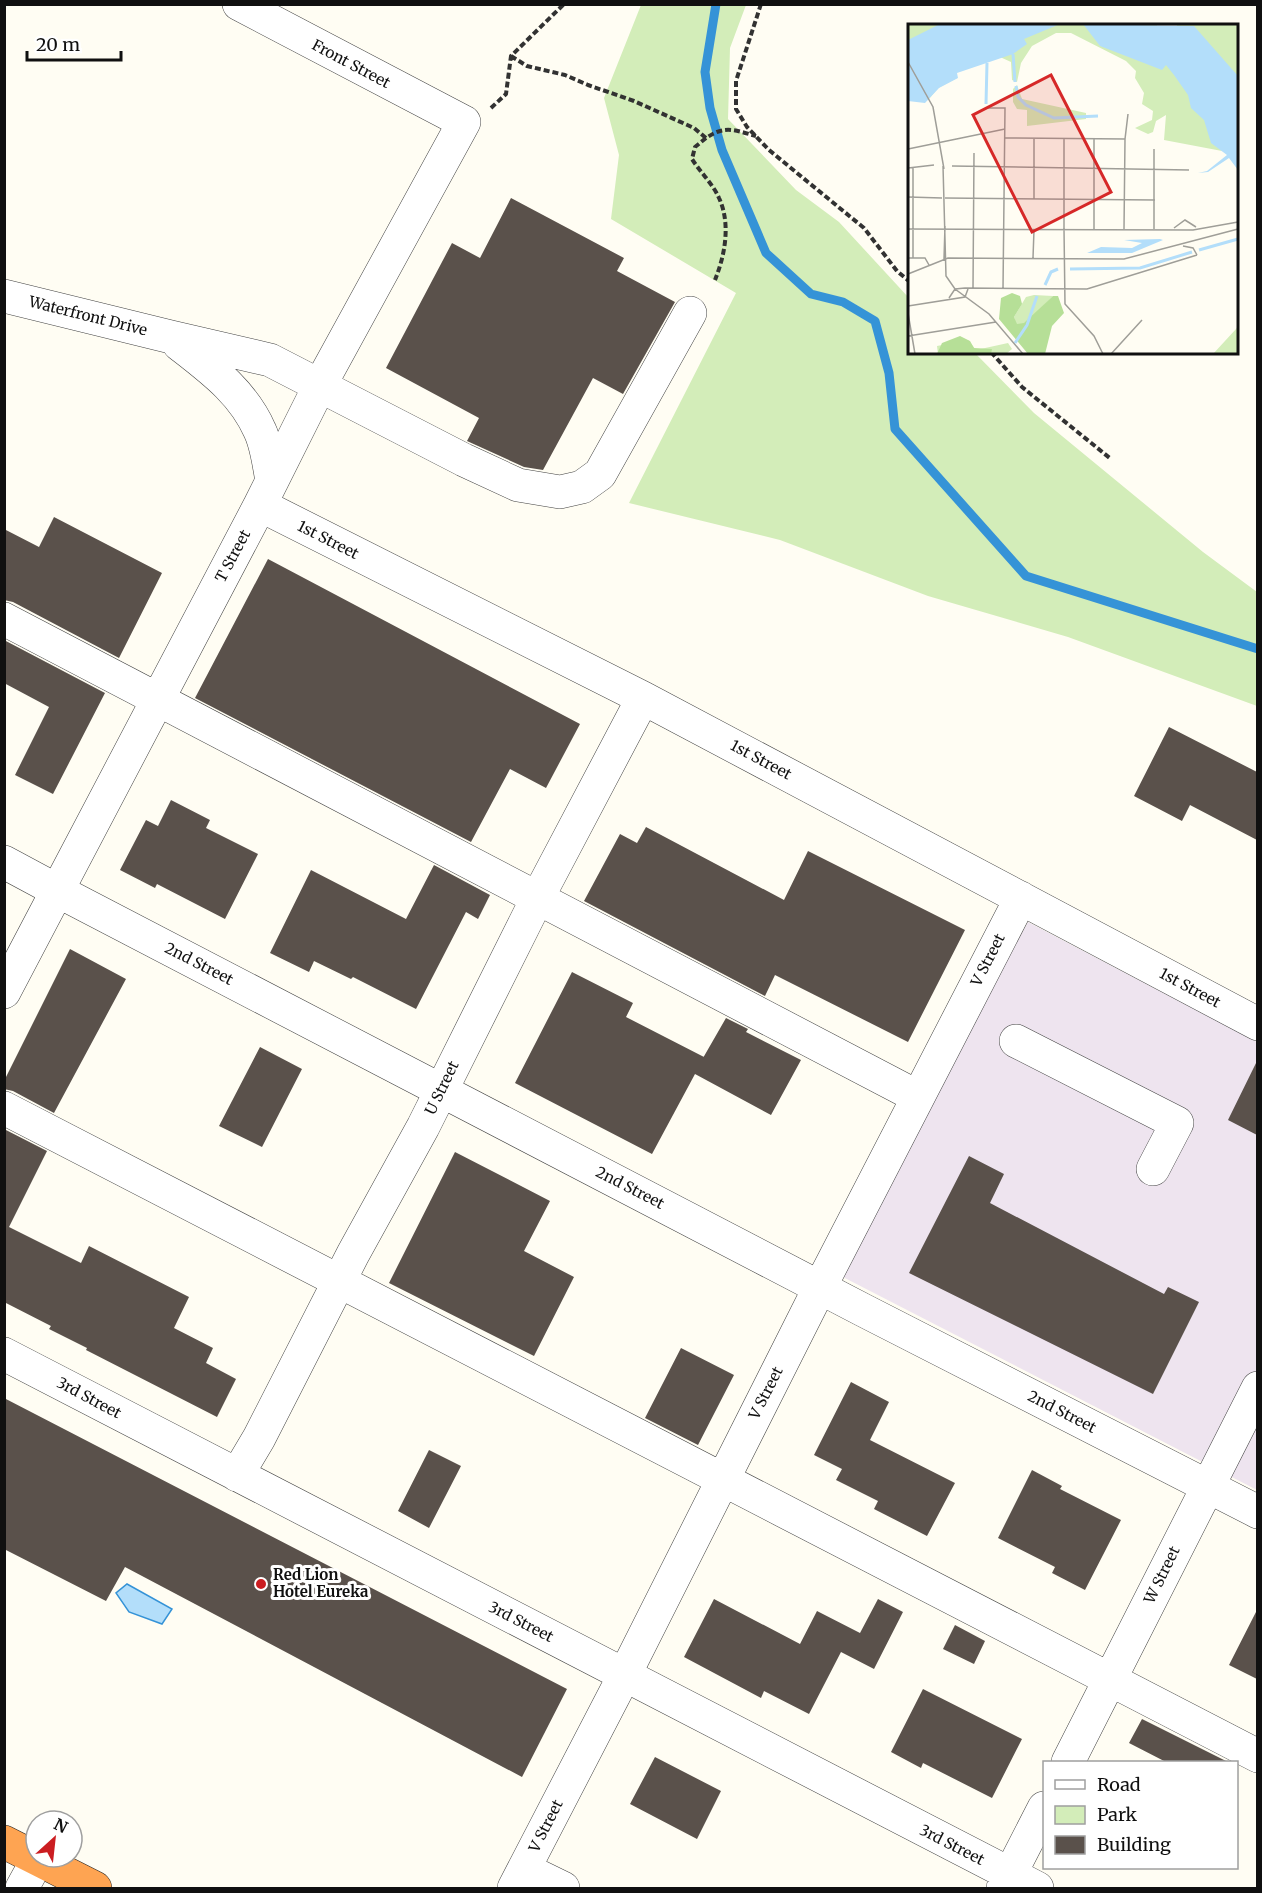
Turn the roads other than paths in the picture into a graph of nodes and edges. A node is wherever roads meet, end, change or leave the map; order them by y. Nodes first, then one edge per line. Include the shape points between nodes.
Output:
1 (239, 4) edge
2 (464, 122) joint
3 (4, 296) edge
4 (690, 313) dead end
5 (171, 338) junction
6 (320, 385) junction
7 (266, 493) junction
8 (4, 619) edge
9 (158, 698) junction
10 (643, 698) junction
11 (4, 862) edge
12 (58, 891) junction
13 (538, 897) junction
14 (1021, 898) junction
15 (4, 992) edge
16 (1257, 1024) edge
17 (1016, 1041) dead end
18 (441, 1090) junction
19 (918, 1097) junction
20 (4, 1108) edge
21 (1154, 1169) dead end
22 (340, 1281) junction
23 (820, 1287) junction
24 (4, 1354) edge
25 (1257, 1388) edge
26 (237, 1475) junction
27 (722, 1479) junction
28 (1208, 1486) junction
29 (1257, 1512) edge
30 (624, 1676) junction
31 (1110, 1680) junction
32 (1257, 1756) edge
33 (1069, 1761) edge
34 (1043, 1811) edge
35 (4, 1842) edge
36 (24, 1852) edge
37 (32, 1869) edge
38 (58, 1869) edge
39 (519, 1879) edge
40 (1017, 1884) edge
41 (22, 1888) edge
42 (95, 1888) edge
43 (563, 1888) edge

1 - 2 street, Front Street
2 - 6 street, T Street
3 - 5 street, Waterfront Drive
4 - 6 street, Waterfront Drive via 600,474 582,487 560,492 518,485
5 - 6 street, Waterfront Drive via 270,360
5 - 7 street, Waterfront Drive via 212,369 245,402 261,432
6 - 7 street, T Street
7 - 9 street, T Street
7 - 10 street, 1st Street
8 - 9 street
9 - 12 street, T Street
9 - 13 street
10 - 13 street, U Street
10 - 14 street, 1st Street
11 - 12 street, 2nd Street
12 - 15 street, T Street
12 - 18 street, 2nd Street
13 - 18 street, U Street
13 - 19 street
14 - 16 street, 1st Street
14 - 19 street, V Street
17 - 21 street via 1177,1123
18 - 22 street, U Street
18 - 23 street, 2nd Street
19 - 23 street, V Street
20 - 22 street
22 - 26 street, U Street
22 - 27 street
23 - 27 street, V Street
23 - 28 street, 2nd Street
24 - 26 street, 3rd Street
25 - 28 street, W Street
26 - 30 street, 3rd Street
27 - 30 street, V Street
27 - 31 street
28 - 29 street, 2nd Street
28 - 31 street, W Street
30 - 39 street, V Street
30 - 40 street, 3rd Street
31 - 32 street
31 - 33 street, W Street
34 - 40 street
35 - 36 highway
37 - 41 street
38 - 42 highway
39 - 43 street

